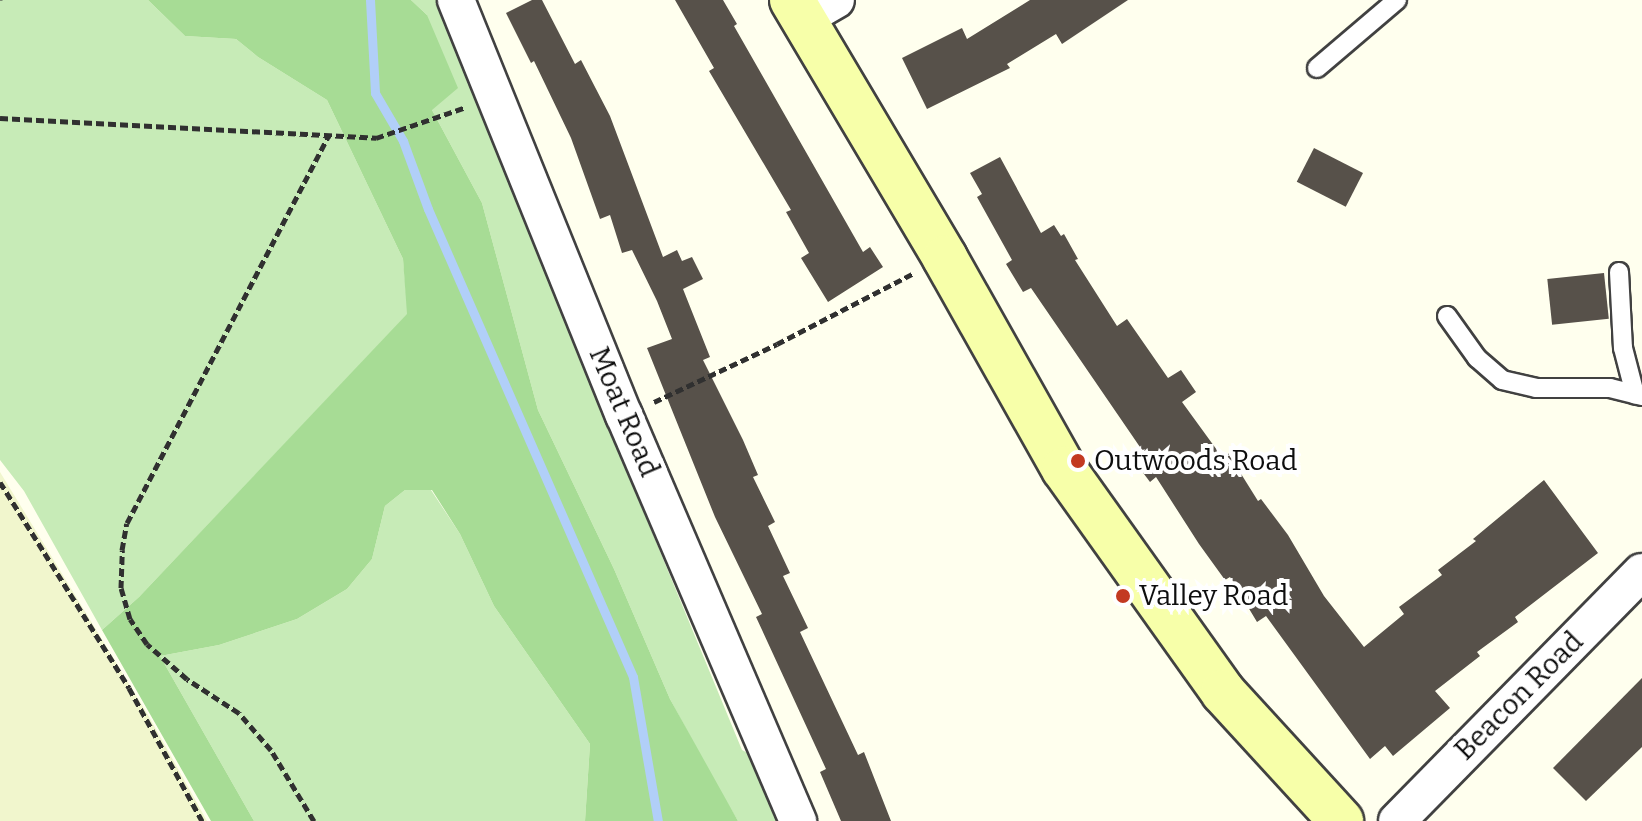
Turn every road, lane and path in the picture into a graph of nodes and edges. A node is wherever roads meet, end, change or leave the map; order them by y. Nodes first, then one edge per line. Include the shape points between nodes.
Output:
1 (456, 0) edge
2 (1397, 0) edge
3 (810, 6) edge
4 (1317, 68) dead end
5 (497, 96) junction
6 (0, 118) edge
7 (329, 135) junction
8 (945, 258) junction
9 (1619, 272) dead end
10 (1447, 316) dead end
11 (1638, 395) edge
12 (624, 415) junction
13 (0, 482) edge
14 (1642, 572) edge
15 (202, 821) edge
16 (314, 821) edge
17 (798, 821) edge
18 (1341, 821) edge
19 (1397, 821) edge

1 - 5 street, Moat Road
2 - 4 lane
3 - 8 street
5 - 7 path via 376,138
5 - 12 street, Moat Road
6 - 7 path
7 - 16 path via 127,523 122,575 130,619 147,644 239,713 271,750
8 - 12 path
8 - 18 street via 1064,469 1223,692
9 - 11 lane via 1623,348
10 - 11 lane via 1477,358 1502,380 1536,388 1610,388
12 - 17 street, Moat Road
13 - 15 path via 129,688
14 - 19 street, Beacon Road

